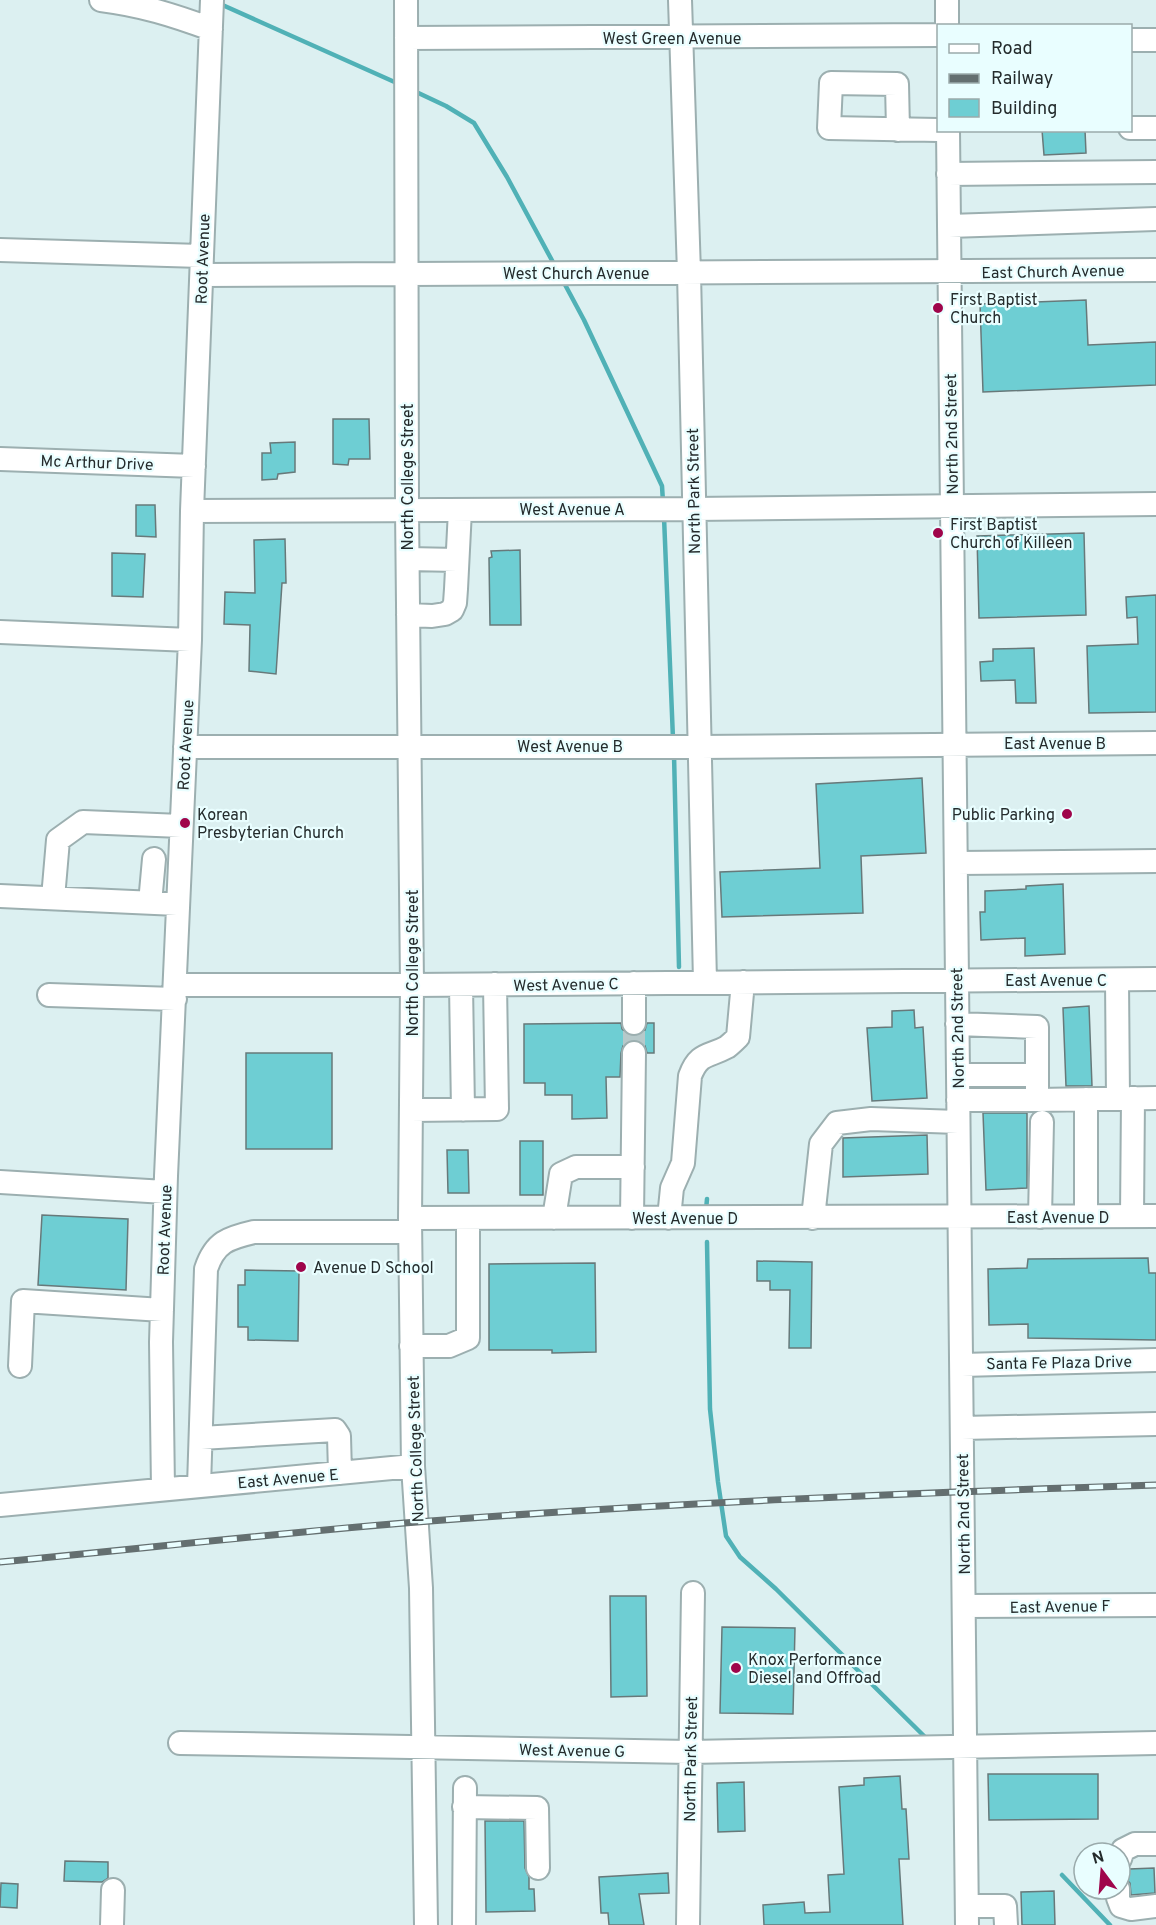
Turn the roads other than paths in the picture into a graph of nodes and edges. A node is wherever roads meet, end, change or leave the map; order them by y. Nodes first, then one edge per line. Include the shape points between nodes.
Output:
1 (101, 0) edge
2 (406, 0) edge
3 (680, 0) edge
4 (946, 0) edge
5 (211, 15) edge
6 (947, 24) edge
7 (937, 35) edge
8 (681, 38) junction
9 (1132, 40) edge
10 (1156, 40) edge
11 (406, 47) junction
12 (1132, 128) edge
13 (1156, 128) edge
14 (898, 130) dead end
15 (937, 130) edge
16 (948, 132) edge
17 (1156, 172) edge
18 (948, 174) junction
19 (1156, 219) edge
20 (949, 226) junction
21 (0, 250) edge
22 (202, 266) junction
23 (1156, 270) edge
24 (950, 272) junction
25 (689, 273) junction
26 (406, 275) junction
27 (0, 459) edge
28 (195, 466) junction
29 (1156, 504) edge
30 (952, 505) junction
31 (687, 509) junction
32 (407, 510) junction
33 (460, 510) junction
34 (192, 511) junction
35 (408, 559) junction
36 (458, 560) junction
37 (408, 615) junction
38 (0, 632) edge
39 (190, 640) junction
40 (1156, 743) edge
41 (954, 744) junction
42 (411, 746) junction
43 (185, 747) junction
44 (693, 747) junction
45 (181, 826) junction
46 (154, 859) dead end
47 (1156, 861) edge
48 (956, 862) junction
49 (53, 898) junction
50 (0, 902) edge
51 (150, 903) junction
52 (177, 904) junction
53 (1156, 979) edge
54 (1117, 980) junction
55 (957, 981) junction
56 (705, 982) junction
57 (743, 982) junction
58 (634, 983) junction
59 (495, 984) junction
60 (412, 985) junction
61 (461, 985) junction
62 (175, 992) junction
63 (49, 995) dead end
64 (634, 1023) tunnel mouth
65 (957, 1024) junction
66 (634, 1053) tunnel mouth
67 (958, 1075) junction
68 (1037, 1075) junction
69 (1156, 1098) edge
70 (1037, 1100) junction
71 (1128, 1103) junction
72 (1086, 1106) junction
73 (411, 1110) junction
74 (463, 1110) junction
75 (958, 1111) junction
76 (1042, 1122) dead end
77 (633, 1167) junction
78 (0, 1182) edge
79 (165, 1192) junction
80 (1086, 1216) junction
81 (1132, 1216) junction
82 (1156, 1216) edge
83 (959, 1217) junction
84 (1040, 1217) junction
85 (468, 1218) junction
86 (554, 1218) junction
87 (632, 1218) junction
88 (669, 1218) junction
89 (813, 1218) junction
90 (410, 1225) junction
91 (162, 1310) junction
92 (411, 1346) junction
93 (1156, 1360) edge
94 (962, 1365) junction
95 (20, 1366) dead end
96 (1156, 1424) edge
97 (962, 1428) junction
98 (201, 1438) junction
99 (412, 1466) junction
100 (340, 1473) junction
101 (199, 1486) junction
102 (163, 1489) junction
103 (0, 1505) edge
104 (693, 1593) dead end
105 (1156, 1605) edge
106 (964, 1606) junction
107 (180, 1743) dead end
108 (1156, 1743) edge
109 (965, 1746) junction
110 (422, 1747) junction
111 (690, 1752) junction
112 (1156, 1844) edge
113 (1132, 1846) edge
114 (538, 1868) dead end
115 (113, 1890) dead end
116 (464, 1900) junction
117 (425, 1901) junction
118 (1119, 1901) edge
119 (1156, 1906) edge
120 (967, 1916) edge
121 (112, 1925) edge
122 (426, 1925) edge
123 (464, 1925) edge
124 (688, 1925) edge
125 (1006, 1925) edge

1 - 5 street via 173,15
2 - 11 street, North College Street
3 - 8 street, North Park Street
4 - 6 street
5 - 22 street, Root Avenue
7 - 8 street, West Green Avenue
8 - 11 street, West Green Avenue
8 - 25 street, North Park Street
9 - 10 street
11 - 26 street, North College Street
12 - 13 street
14 - 15 street
16 - 18 street, North 2nd Street
17 - 18 street
18 - 20 street, North 2nd Street
19 - 20 street
20 - 24 street, North 2nd Street
21 - 22 street, West Church Avenue
22 - 26 street, West Church Avenue
22 - 28 street, Root Avenue
23 - 24 street, East Church Avenue
24 - 25 street, West Church Avenue
24 - 30 street, North 2nd Street
25 - 26 street, West Church Avenue
25 - 31 street, North Park Street
26 - 32 street, North College Street
27 - 28 street, Mc Arthur Drive
28 - 34 street, Root Avenue
29 - 30 street, West Avenue A
30 - 31 street, West Avenue A
30 - 41 street, North 2nd Street
31 - 33 street, West Avenue A
31 - 44 street, North Park Street
32 - 33 street, West Avenue A
32 - 34 street, West Avenue A
32 - 35 street, North College Street
33 - 36 street
34 - 39 street, Root Avenue
35 - 36 street
35 - 37 street, North College Street
36 - 37 street via 452,610 432,616
37 - 42 street, North College Street
38 - 39 street
39 - 43 street, Root Avenue
40 - 41 street, East Avenue B
41 - 44 street, West Avenue B
41 - 48 street, North 2nd Street
42 - 43 street, West Avenue B
42 - 44 street, West Avenue B
42 - 60 street, North College Street
43 - 45 street, Root Avenue
44 - 56 street, North Park Street
45 - 49 street via 83,822 58,840
45 - 52 street, Root Avenue
46 - 51 street
47 - 48 street
48 - 55 street, North 2nd Street
49 - 50 street
49 - 51 street
51 - 52 street
52 - 62 street, Root Avenue
53 - 54 street, East Avenue C
54 - 55 street, East Avenue C
54 - 71 street
55 - 57 street, West Avenue C
55 - 65 street, North 2nd Street
56 - 57 street, West Avenue C
56 - 58 street, West Avenue C
57 - 88 street via 738,1037 727,1047 707,1054 690,1076 683,1163 674,1180
58 - 59 street, West Avenue C
58 - 64 street
59 - 61 street, West Avenue C
59 - 74 street via 496,1109
60 - 61 street, West Avenue C
60 - 62 street, West Avenue C
60 - 73 street, North College Street
61 - 74 street
62 - 63 street, West Avenue C
62 - 79 street, Root Avenue
65 - 67 street, North 2nd Street
65 - 68 street via 1037,1027
66 - 77 street
67 - 68 street
67 - 75 street, North 2nd Street
68 - 70 street
69 - 71 street
70 - 72 street
70 - 75 street
71 - 72 street
71 - 81 street
72 - 80 street
73 - 74 street
73 - 90 street, North College Street
75 - 83 street, North 2nd Street
75 - 89 street via 837,1123 821,1144
76 - 84 street
77 - 86 street via 576,1167 561,1174
77 - 87 street
78 - 79 street
79 - 91 street, Root Avenue
80 - 81 street, East Avenue D
80 - 84 street, East Avenue D
81 - 82 street, East Avenue D
83 - 84 street, East Avenue D
83 - 89 street, West Avenue D
83 - 94 street, North 2nd Street
85 - 86 street, West Avenue D
85 - 90 street, West Avenue D
85 - 92 street via 468,1338 449,1346
86 - 87 street, West Avenue D
87 - 88 street, West Avenue D
88 - 89 street, West Avenue D
90 - 92 street, North College Street
90 - 98 street, West Avenue D via 254,1232 229,1238 219,1246 206,1269
91 - 95 street via 23,1301
91 - 102 street, Root Avenue
92 - 99 street, North College Street
93 - 94 street, Santa Fe Plaza Drive
94 - 97 street, North 2nd Street
96 - 97 street
97 - 106 street, North 2nd Street
98 - 100 street via 336,1430
98 - 101 street, West Avenue D
99 - 100 street, East Avenue E
99 - 110 street, North College Street via 421,1588
100 - 101 street, East Avenue E
101 - 102 street, East Avenue E
102 - 103 street, East Avenue E
104 - 111 street, North Park Street
105 - 106 street, East Avenue F
106 - 109 street, North 2nd Street
107 - 110 street, West Avenue G
108 - 109 street, West Avenue G
109 - 111 street, West Avenue G
109 - 120 street, North 2nd Street
110 - 111 street, West Avenue G
110 - 117 street, North College Street
111 - 124 street, North Park Street
112 - 113 street
114 - 116 street via 537,1808 465,1798
115 - 121 street
116 - 117 street
116 - 123 street
117 - 122 street, North College Street
118 - 119 street via 1121,1906 1131,1909
120 - 125 street via 1005,1906

